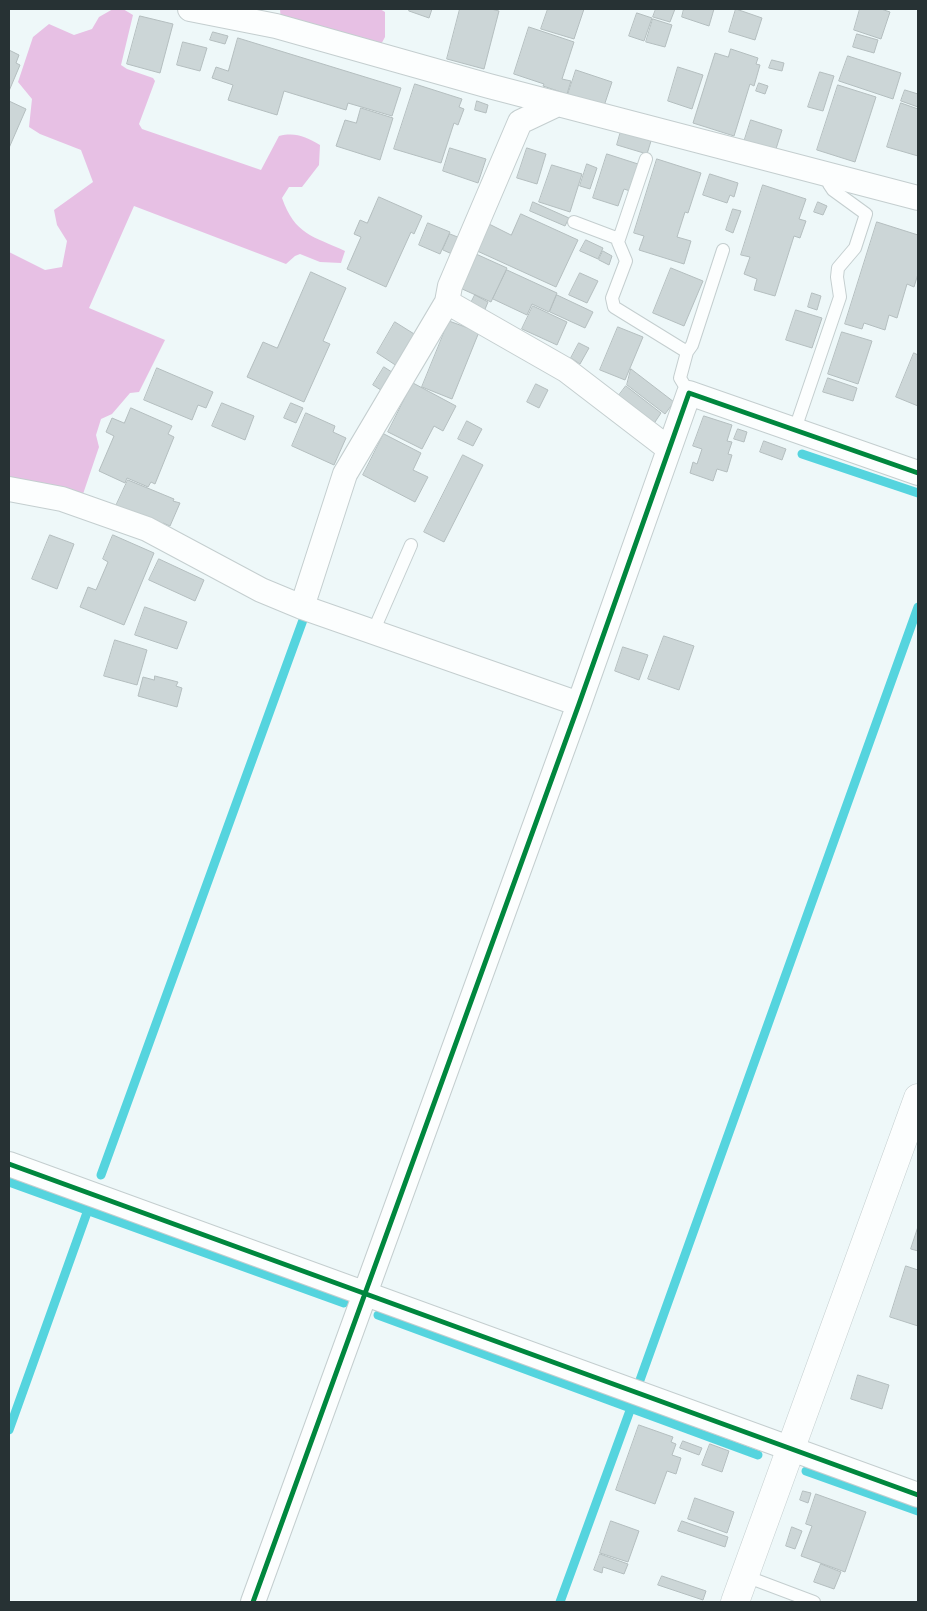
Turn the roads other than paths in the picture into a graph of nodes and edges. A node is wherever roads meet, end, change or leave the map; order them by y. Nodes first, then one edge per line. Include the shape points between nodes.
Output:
1 (190, 9) edge
2 (489, 86) junction
3 (558, 104) junction
4 (520, 122) junction
5 (646, 159) dead end
6 (830, 176) junction
7 (918, 198) edge
8 (574, 222) dead end
9 (620, 238) junction
10 (723, 250) dead end
11 (447, 302) junction
12 (687, 352) junction
13 (689, 393) junction
14 (795, 429) junction
15 (669, 449) junction
16 (918, 473) edge
17 (9, 489) edge
18 (411, 545) dead end
19 (302, 607) junction
20 (373, 632) junction
21 (579, 704) junction
22 (918, 1098) edge
23 (9, 1164) edge
24 (364, 1293) junction
25 (791, 1449) junction
26 (918, 1495) edge
27 (745, 1576) junction
28 (252, 1602) edge
29 (735, 1602) edge
30 (814, 1602) edge

1 - 2 street via 276,26
2 - 3 street
2 - 4 street via 516,112
3 - 4 street
3 - 6 street
4 - 11 street via 450,286
5 - 9 lane
6 - 7 street
6 - 14 lane via 829,184 833,190 866,214 855,248 838,268 836,277 840,297
8 - 9 lane
9 - 12 lane via 618,242 626,261 612,298 614,307
10 - 12 lane
11 - 15 street via 566,370
11 - 19 street via 345,474
12 - 13 lane via 680,378
13 - 14 street
13 - 15 street
14 - 16 street
15 - 21 street
17 - 19 street via 62,499 147,529 261,590
18 - 20 lane
19 - 20 street
20 - 21 street
21 - 24 street
22 - 25 street
23 - 24 street
24 - 25 street
24 - 28 street
25 - 26 street
25 - 27 street
27 - 29 street
27 - 30 lane

